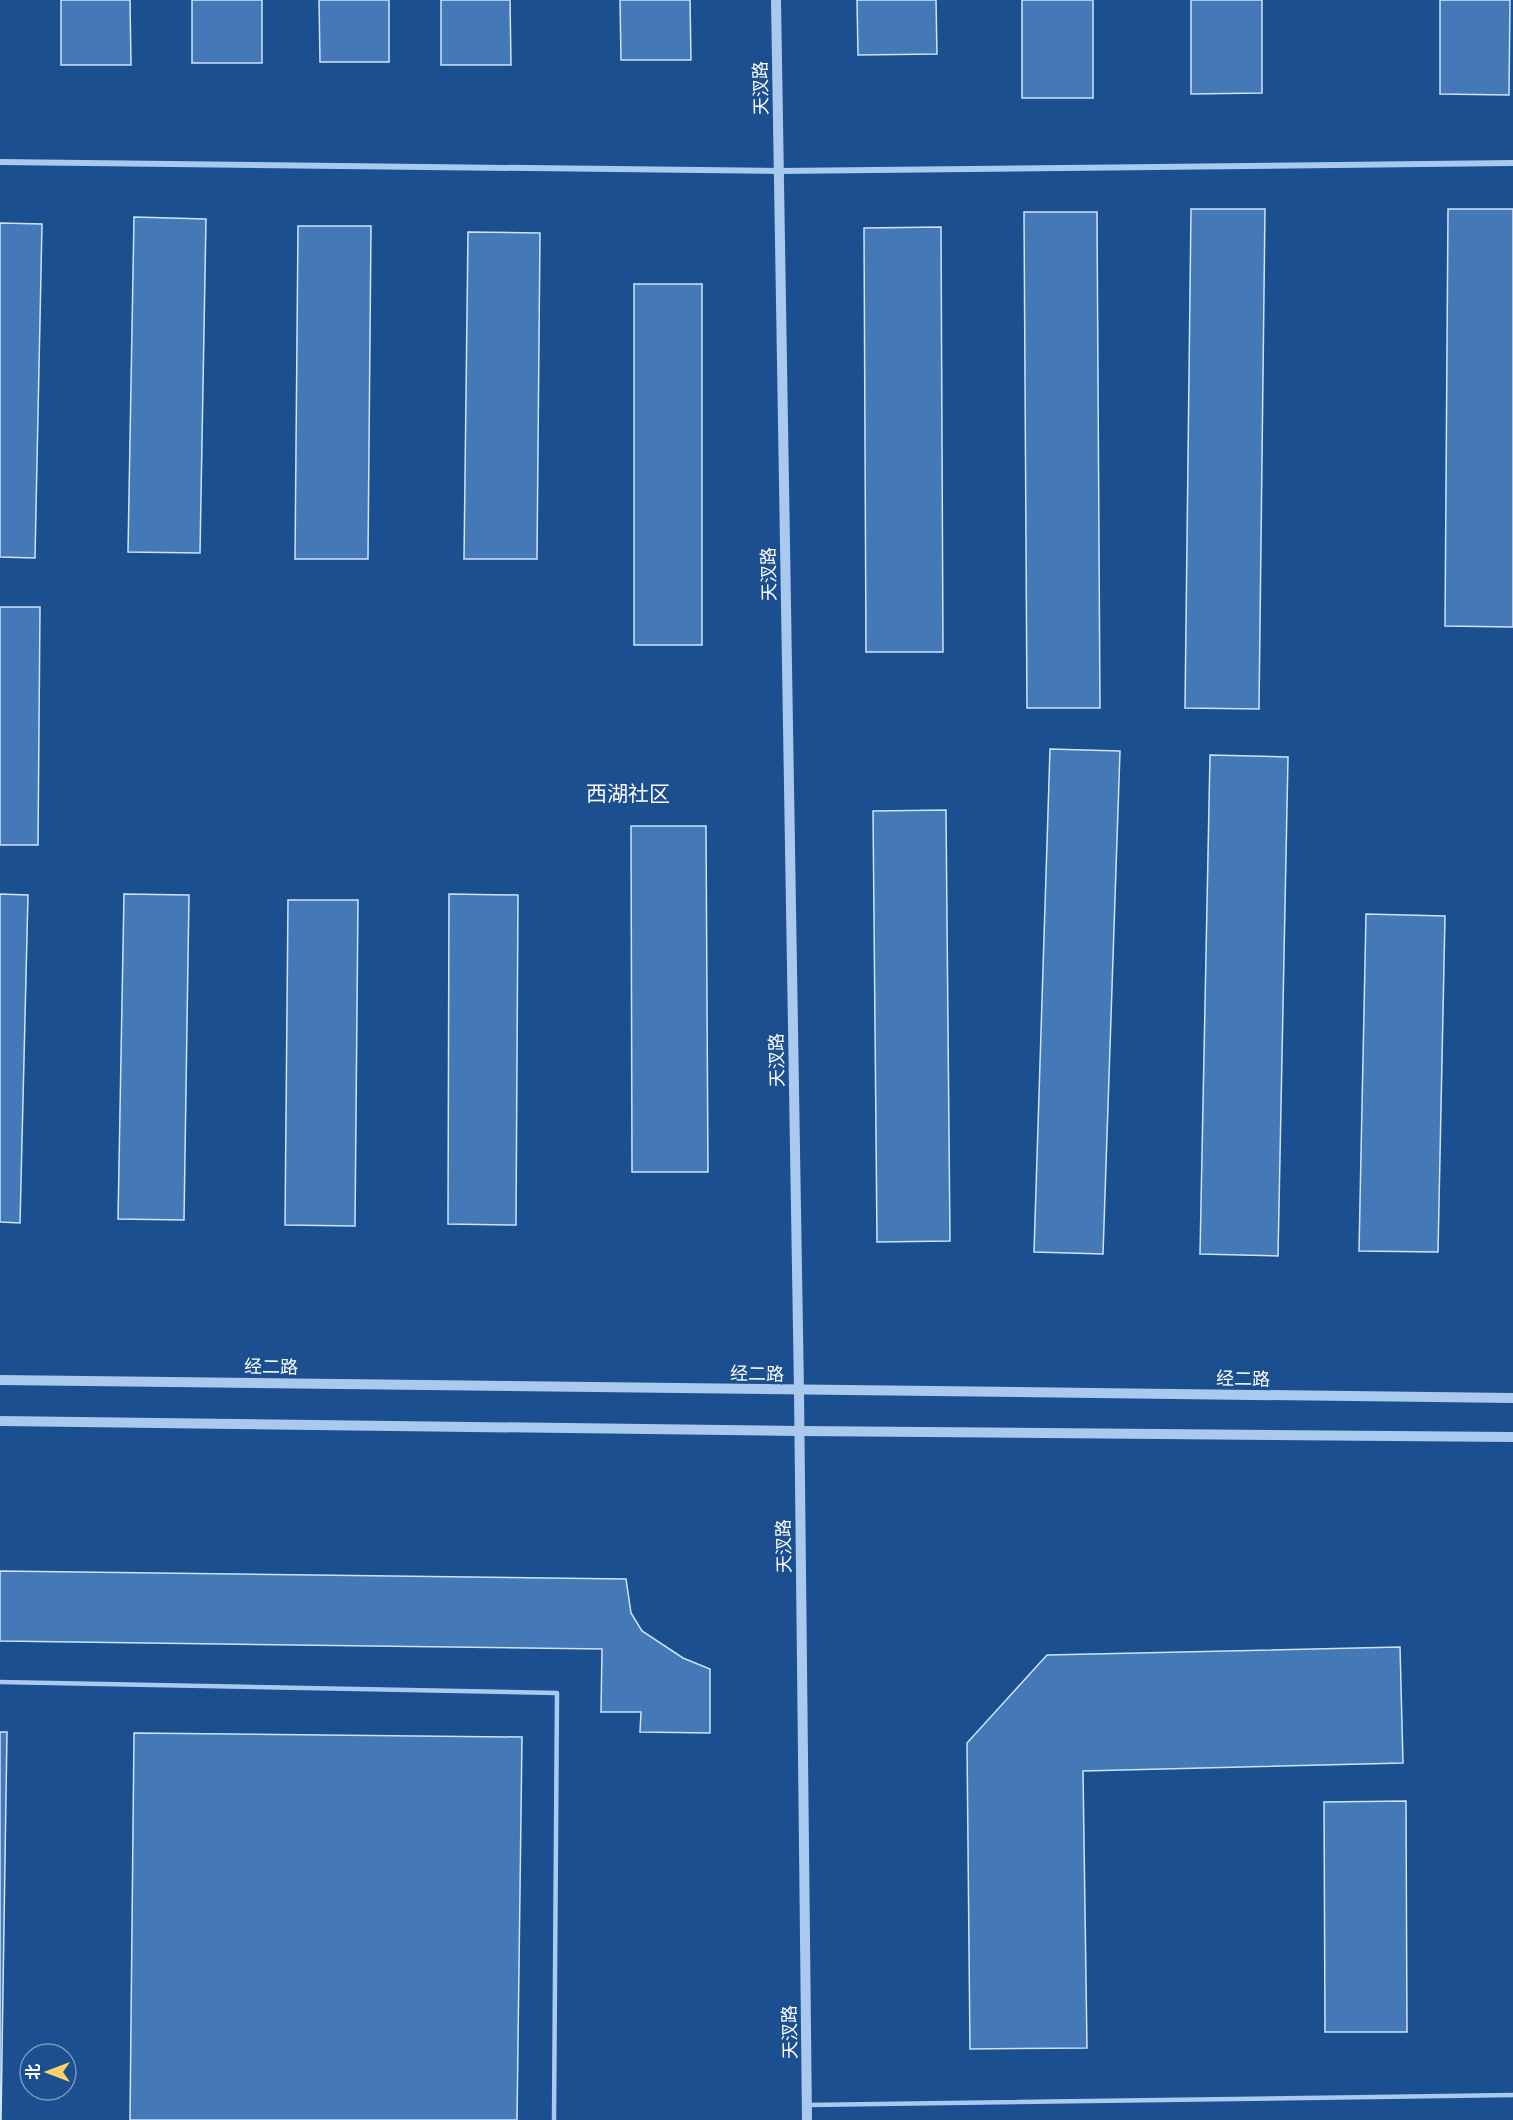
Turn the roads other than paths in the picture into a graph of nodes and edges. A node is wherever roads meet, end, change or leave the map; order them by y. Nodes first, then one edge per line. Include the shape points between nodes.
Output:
1 (776, 0) edge
2 (0, 162) edge
3 (1513, 163) edge
4 (779, 171) junction
5 (0, 1380) edge
6 (800, 1391) junction
7 (1513, 1398) edge
8 (0, 1420) edge
9 (800, 1431) junction
10 (1513, 1437) edge
11 (0, 1682) edge
12 (1513, 2095) edge
13 (807, 2105) junction
14 (554, 2120) edge
15 (807, 2120) edge

1 - 4 street, 天汊路
2 - 4 street
3 - 4 street
4 - 6 street, 天汊路
5 - 6 street, 经二路
6 - 7 street, 经二路
6 - 9 street, 天汊路
8 - 9 street
9 - 10 street
9 - 13 street, 天汊路
11 - 14 lane via 557,1693
12 - 13 lane
13 - 15 street, 天汊路

